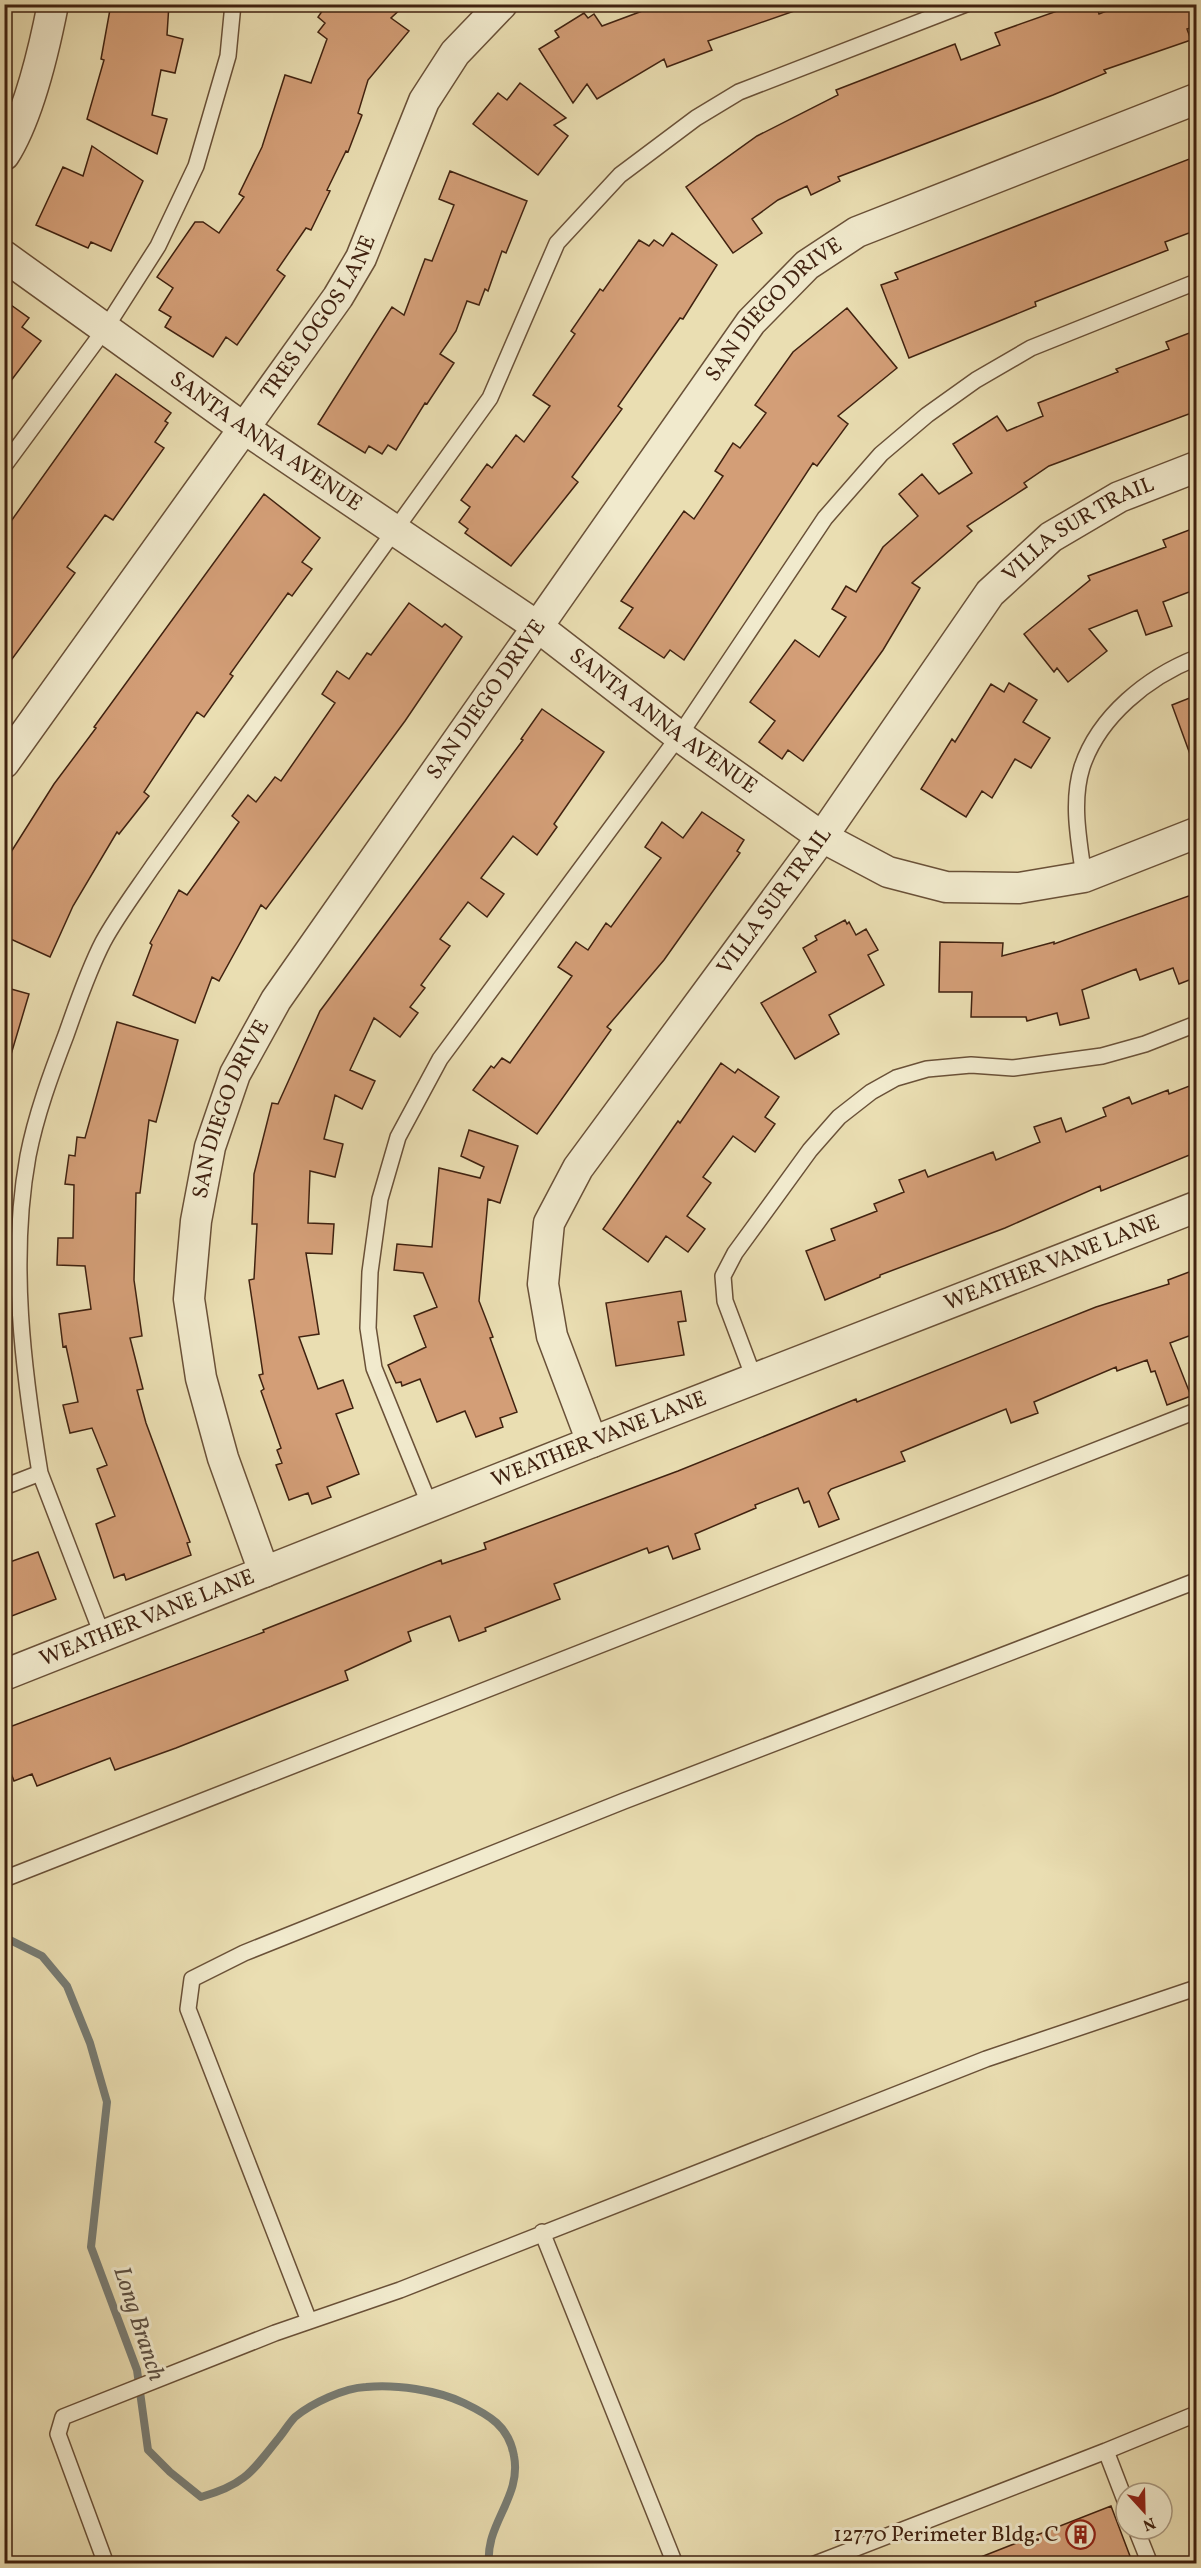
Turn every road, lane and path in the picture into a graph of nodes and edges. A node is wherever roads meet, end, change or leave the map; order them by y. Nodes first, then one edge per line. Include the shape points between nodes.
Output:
1 (53, 4) edge
2 (232, 4) edge
3 (502, 4) edge
4 (966, 4) edge
5 (1197, 99) edge
6 (4, 154) edge
7 (4, 256) edge
8 (1197, 282) edge
9 (105, 329) junction
10 (245, 429) junction
11 (4, 466) edge
12 (1197, 467) edge
13 (395, 528) junction
14 (538, 627) junction
15 (1197, 658) edge
16 (679, 736) junction
17 (4, 763) edge
18 (1197, 833) edge
19 (822, 837) junction
20 (1084, 877) junction
21 (1197, 1024) edge
22 (1197, 1207) edge
23 (754, 1378) junction
24 (1197, 1411) edge
25 (592, 1442) junction
26 (40, 1473) junction
27 (4, 1487) edge
28 (430, 1506) junction
29 (264, 1572) junction
30 (1197, 1581) edge
31 (103, 1637) junction
32 (4, 1675) edge
33 (4, 1879) edge
34 (1197, 1988) edge
35 (542, 2232) junction
36 (309, 2321) junction
37 (1197, 2414) edge
38 (1106, 2451) junction
39 (1118, 2481) edge
40 (1140, 2541) edge
41 (106, 2564) edge
42 (675, 2564) edge
43 (815, 2564) edge
44 (1149, 2564) edge

1 - 6 street via 39,63 14,139
2 - 9 lane via 228,56 196,166 158,246
3 - 10 street, TRES LOGOS LANE via 455,53 424,101 361,258
4 - 13 lane via 739,92 696,118 620,175 557,243 490,398
5 - 14 street, SAN DIEGO DRIVE via 857,232 807,265 751,322
7 - 9 street, SANTA ANNA AVENUE
8 - 16 lane via 1031,348 976,380 881,454 825,518
9 - 10 street, SANTA ANNA AVENUE
9 - 11 lane
10 - 13 street, SANTA ANNA AVENUE
10 - 17 street, TRES LOGOS LANE
12 - 19 street, VILLA SUR TRAIL via 1119,497 1051,537 990,593
13 - 14 street, SANTA ANNA AVENUE
13 - 26 lane via 153,866 104,942 75,1009 45,1092 28,1156 21,1227 20,1311
14 - 16 street, SANTA ANNA AVENUE
14 - 29 street, SAN DIEGO DRIVE via 276,1000 235,1074 210,1147 195,1221 189,1299 201,1378 223,1458
15 - 20 lane via 1122,703 1105,724 1082,766 1077,824
16 - 19 street, SANTA ANNA AVENUE
16 - 28 lane via 440,1059 398,1137 380,1199 370,1272 368,1328 374,1368
18 - 20 street, SANTA ANNA AVENUE
19 - 20 street, SANTA ANNA AVENUE via 888,872 946,887 1020,888
19 - 25 street, VILLA SUR TRAIL via 578,1168 549,1222 543,1284 552,1336
21 - 23 lane via 1102,1056 1013,1068 971,1065 927,1069 896,1078 839,1117 810,1150 723,1276 725,1301
22 - 23 street, WEATHER VANE LANE
23 - 25 street, WEATHER VANE LANE
24 - 33 lane
25 - 28 street, WEATHER VANE LANE
26 - 27 lane
26 - 31 lane
28 - 29 street, WEATHER VANE LANE
29 - 31 street, WEATHER VANE LANE
30 - 36 lane via 624,1801 244,1953 192,1979 188,2009
31 - 32 street, WEATHER VANE LANE
34 - 35 lane via 986,2060
35 - 36 lane via 400,2290
35 - 42 lane
36 - 41 lane via 63,2417 58,2434
37 - 38 lane
38 - 39 lane
38 - 43 lane
40 - 44 lane

